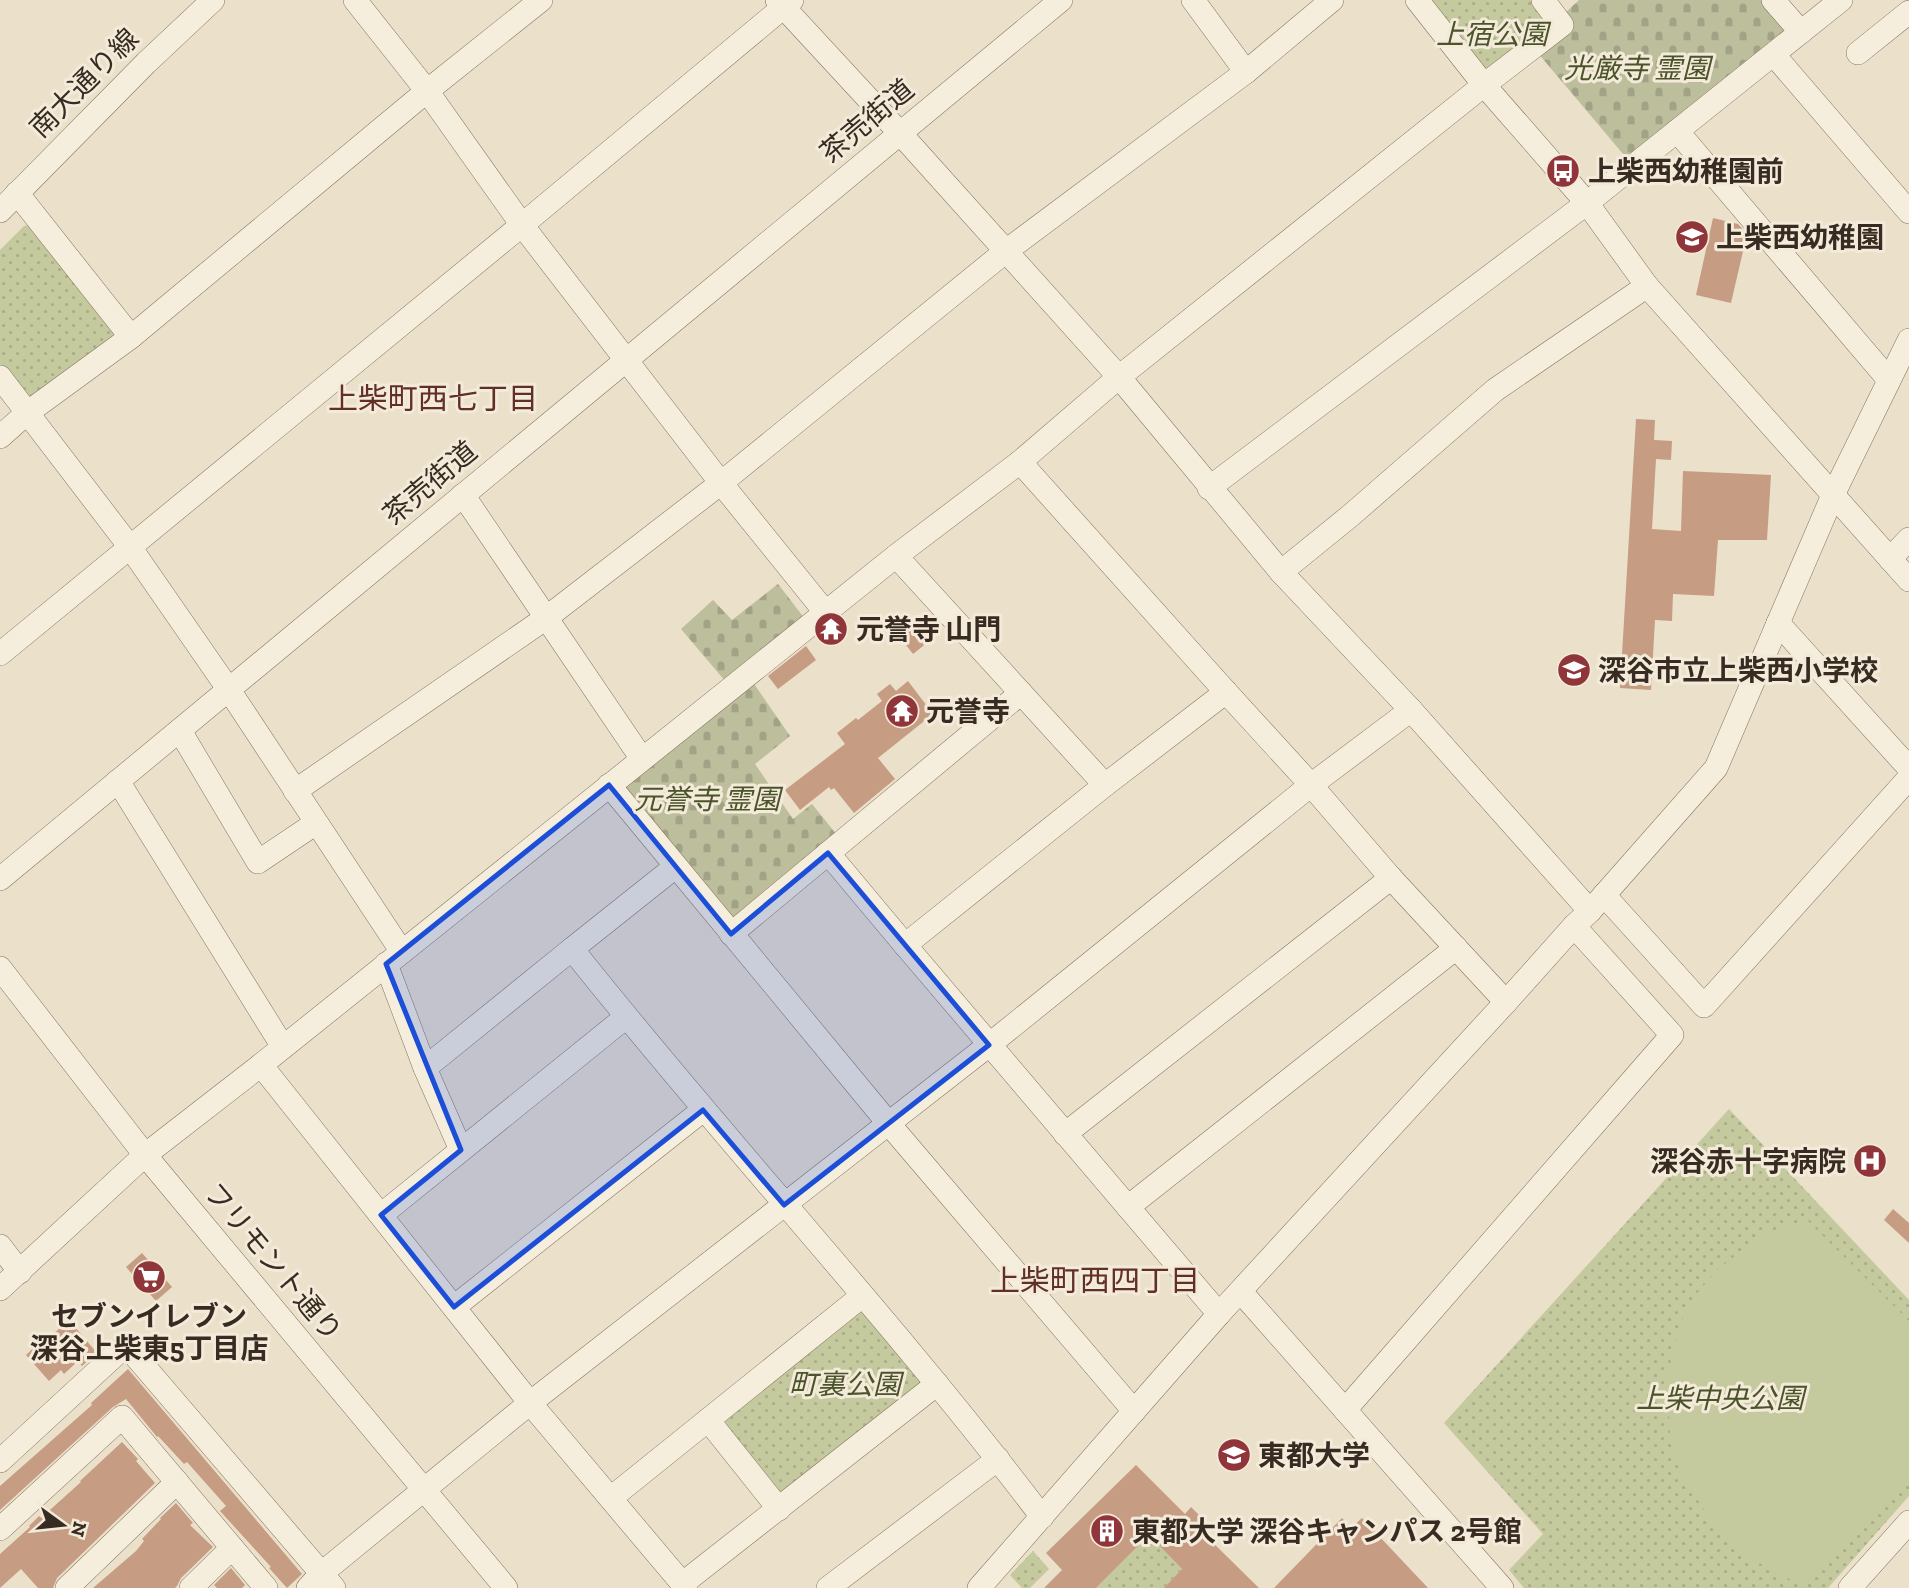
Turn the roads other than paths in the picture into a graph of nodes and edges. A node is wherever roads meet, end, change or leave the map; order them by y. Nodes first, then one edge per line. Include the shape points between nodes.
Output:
1 (213, 0) edge
2 (355, 0) edge
3 (541, 0) edge
4 (1193, 0) edge
5 (1332, 0) edge
6 (1417, 0) edge
7 (1543, 0) edge
8 (1773, 0) edge
9 (1841, 0) edge
10 (1058, 1) edge
11 (784, 2) edge
12 (1909, 12) edge
13 (1801, 32) junction
14 (1858, 53) dead end
15 (1774, 55) junction
16 (1246, 72) junction
17 (1484, 85) junction
18 (427, 91) junction
19 (1677, 131) junction
20 (899, 132) junction
21 (17, 193) junction
22 (1587, 203) junction
23 (0, 211) edge
24 (1909, 212) edge
25 (522, 225) junction
26 (1006, 251) junction
27 (1647, 286) junction
28 (131, 337) junction
29 (1909, 340) edge
30 (626, 359) junction
31 (0, 377) edge
32 (1119, 377) junction
33 (1889, 380) junction
34 (27, 412) junction
35 (0, 437) edge
36 (1020, 462) junction
37 (721, 482) junction
38 (1209, 488) junction
39 (463, 495) junction
40 (1833, 495) junction
41 (1909, 539) edge
42 (130, 547) junction
43 (896, 556) junction
44 (1890, 559) junction
45 (1280, 572) junction
46 (1909, 580) edge
47 (826, 613) junction
48 (546, 618) junction
49 (1778, 623) junction
50 (0, 654) edge
51 (229, 690) junction
52 (1226, 692) junction
53 (1021, 693) junction
54 (1411, 710) junction
55 (180, 731) junction
56 (642, 759) junction
57 (1909, 768) edge
58 (1909, 778) edge
59 (118, 781) junction
60 (609, 785) junction
61 (1105, 785) junction
62 (1311, 785) junction
63 (295, 791) junction
64 (316, 823) junction
65 (828, 853) junction
66 (675, 867) junction
67 (1391, 878) junction
68 (0, 879) edge
69 (1589, 911) junction
70 (731, 934) junction
71 (905, 945) junction
72 (1456, 948) junction
73 (572, 949) junction
74 (394, 958) junction
75 (0, 968) edge
76 (1506, 1002) junction
77 (626, 1017) junction
78 (989, 1045) junction
79 (283, 1047) junction
80 (261, 1065) junction
81 (425, 1068) junction
82 (704, 1110) junction
83 (889, 1124) junction
84 (1065, 1134) junction
85 (461, 1150) junction
86 (145, 1155) junction
87 (784, 1205) junction
88 (1128, 1208) junction
89 (381, 1215) junction
90 (0, 1246) edge
91 (20, 1272) junction
92 (0, 1290) edge
93 (1241, 1292) junction
94 (862, 1296) junction
95 (454, 1307) junction
96 (1219, 1314) junction
97 (937, 1384) junction
98 (530, 1403) junction
99 (1345, 1410) junction
100 (1134, 1411) junction
101 (708, 1420) junction
102 (998, 1459) junction
103 (0, 1461) edge
104 (177, 1482) junction
105 (424, 1490) junction
106 (611, 1498) junction
107 (779, 1508) junction
108 (1042, 1517) junction
109 (1909, 1522) edge
110 (0, 1529) edge
111 (232, 1548) junction
112 (321, 1583) edge
113 (684, 1586) edge
114 (67, 1588) edge
115 (191, 1588) edge
116 (266, 1588) edge
117 (506, 1588) edge
118 (828, 1588) edge
119 (979, 1588) edge
120 (1503, 1588) edge
121 (1850, 1588) edge

1 - 21 street, 南大通り線
2 - 18 street
3 - 18 street
4 - 16 street
5 - 16 street
6 - 17 street
7 - 17 street via 1562,25
8 - 13 street
9 - 13 street
10 - 20 street, 茶売街道
11 - 20 street
11 - 25 street
12 - 14 street
13 - 15 street
15 - 19 street
15 - 24 street
16 - 26 street
17 - 22 street
17 - 32 street
18 - 25 street
18 - 28 street
19 - 22 street
19 - 33 street
20 - 26 street
20 - 30 street, 茶売街道
21 - 23 street, 南大通り線
21 - 28 street
22 - 27 street
22 - 38 street
25 - 30 street
25 - 42 street
26 - 32 street
26 - 37 street
27 - 40 street
27 - 45 street via 1495,390
28 - 34 street
29 - 33 street
30 - 37 street
30 - 39 street, 茶売街道
31 - 34 street
32 - 36 street
32 - 38 street
33 - 40 street
34 - 35 street
34 - 42 street
36 - 43 street
36 - 52 street
37 - 47 street
37 - 48 street
38 - 45 street
39 - 48 street
39 - 51 street, 茶売街道
40 - 44 street
40 - 49 street
41 - 44 street
42 - 50 street
42 - 51 street
43 - 47 street
43 - 53 street
44 - 46 street
45 - 54 street
47 - 56 street
48 - 56 street
48 - 63 street
49 - 57 street
49 - 69 street via 1716,768
51 - 55 street, 茶売街道
51 - 63 street
52 - 61 street
52 - 62 street
53 - 61 street
53 - 65 street
54 - 62 street
54 - 69 street
55 - 59 street, 茶売街道
55 - 64 street via 258,862
56 - 60 street
58 - 69 street via 1704,1006
59 - 68 street, 茶売街道
59 - 79 street
60 - 66 street
60 - 74 street
61 - 71 street
62 - 67 street
62 - 78 street
63 - 64 street
64 - 74 street
65 - 70 street
65 - 71 street
66 - 70 street
66 - 73 street
67 - 72 street
67 - 84 street
69 - 76 street
69 - 99 street via 1672,1035
70 - 83 street
71 - 78 street
72 - 76 street
72 - 88 street
73 - 77 street
73 - 81 street
74 - 79 street
74 - 81 street
75 - 86 street, フリモント通り
76 - 93 street
77 - 82 street
77 - 85 street
78 - 83 street
78 - 84 street
79 - 80 street
80 - 86 street
80 - 89 street
81 - 85 street
82 - 87 street
82 - 95 street
83 - 87 street
83 - 100 street
84 - 88 street
85 - 89 street
86 - 91 street
86 - 105 street, フリモント通り
87 - 94 street
87 - 98 street
88 - 96 street
89 - 95 street
90 - 91 street
91 - 92 street
93 - 96 street
93 - 99 street
94 - 97 street
94 - 101 street
95 - 98 street
96 - 100 street
97 - 102 street
97 - 107 street
98 - 105 street
98 - 106 street
99 - 120 street
100 - 108 street
101 - 106 street
101 - 107 street
102 - 108 street
102 - 118 street
103 - 112 street via 126,1345
104 - 110 street via 122,1417
104 - 111 street
104 - 114 street
105 - 112 street
105 - 117 street, フリモント通り
106 - 113 street
107 - 113 street
108 - 119 street
109 - 121 street
111 - 115 street
111 - 116 street

